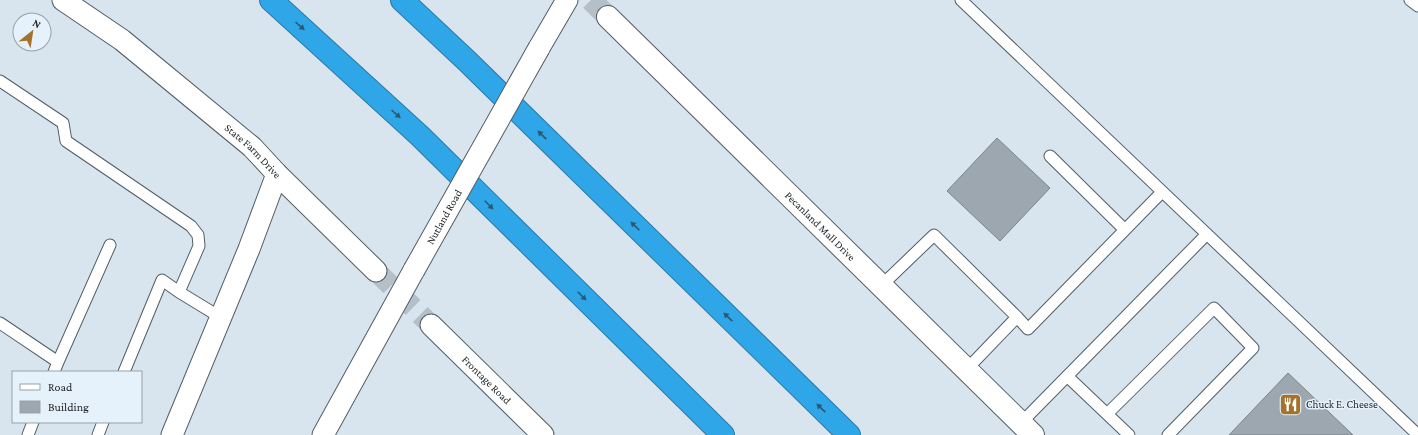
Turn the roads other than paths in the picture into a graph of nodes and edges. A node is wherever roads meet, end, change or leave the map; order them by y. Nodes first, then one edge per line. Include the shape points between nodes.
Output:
1 (63, 0) edge
2 (271, 0) edge
3 (402, 0) edge
4 (567, 0) edge
5 (961, 0) edge
6 (1410, 0) edge
7 (1418, 6) edge
8 (608, 17) tunnel mouth
9 (0, 82) edge
10 (1050, 156) dead end
11 (277, 174) junction
12 (1162, 192) junction
13 (1125, 230) junction
14 (1207, 234) junction
15 (110, 245) dead end
16 (376, 271) tunnel mouth
17 (882, 285) junction
18 (179, 292) junction
19 (220, 317) junction
20 (1017, 317) junction
21 (0, 323) edge
22 (431, 325) tunnel mouth
23 (56, 367) edge
24 (967, 369) junction
25 (124, 371) edge
26 (1067, 376) junction
27 (1107, 414) junction
28 (33, 423) edge
29 (103, 423) edge
30 (1027, 429) edge
31 (1416, 434) edge
32 (28, 435) edge
33 (98, 435) edge
34 (172, 435) edge
35 (323, 435) edge
36 (543, 435) edge
37 (723, 435) edge
38 (849, 435) edge
39 (1129, 435) edge
40 (1168, 435) edge

1 - 11 street, State Farm Drive via 122,40 252,147
2 -> 37 highway via 420,136
38 -> 3 highway
4 - 35 street, Nutland Road, bridge
5 - 12 lane
6 - 7 lane
8 - 17 street, Pecanland Mall Drive
9 - 18 lane via 63,123 66,141 191,226 198,235 199,246
10 - 13 lane
11 - 16 street
11 - 19 street, State Farm Drive
12 - 13 lane
12 - 14 lane
13 - 20 lane via 1028,329
14 - 26 lane
14 - 31 lane
15 - 23 lane
17 - 20 lane via 934,235
17 - 24 street, Pecanland Mall Drive
18 - 19 lane
18 - 25 lane via 162,280
19 - 34 street, State Farm Drive
20 - 24 lane
21 - 23 lane
22 - 36 street, Frontage Road
24 - 30 street, Pecanland Mall Drive
26 - 27 lane
26 - 30 lane
27 - 39 lane
27 - 40 lane via 1214,308 1253,348
28 - 32 lane
29 - 33 lane

